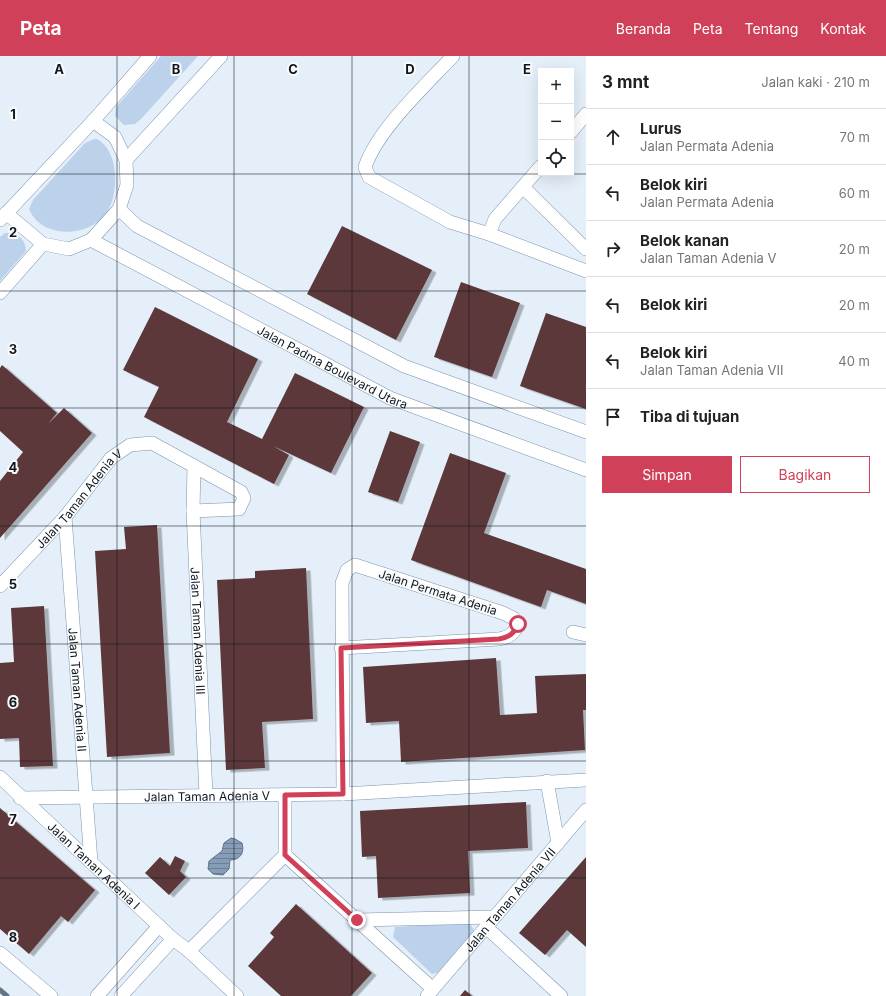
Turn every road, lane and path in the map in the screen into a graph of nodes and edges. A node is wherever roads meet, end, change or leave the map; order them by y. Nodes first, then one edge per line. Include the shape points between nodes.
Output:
1 (150, 56) edge
2 (221, 56) edge
3 (453, 56) edge
4 (586, 114) edge
5 (93, 120) junction
6 (574, 128) edge
7 (126, 160) junction
8 (538, 170) edge
9 (523, 187) junction
10 (119, 209) junction
11 (3, 216) edge
12 (489, 234) junction
13 (91, 240) junction
14 (43, 244) junction
15 (586, 249) edge
16 (586, 271) edge
17 (0, 293) edge
18 (586, 432) edge
19 (194, 466) junction
20 (586, 470) edge
21 (193, 511) junction
22 (65, 517) junction
23 (0, 586) edge
24 (573, 632) dead end
25 (586, 635) edge
26 (341, 648) junction
27 (0, 777) edge
28 (586, 780) edge
29 (547, 782) junction
30 (343, 794) junction
31 (206, 795) junction
32 (285, 795) junction
33 (20, 798) junction
34 (87, 798) junction
35 (586, 810) edge
36 (558, 843) junction
37 (285, 855) junction
38 (91, 862) junction
39 (494, 917) junction
40 (357, 920) junction
41 (159, 926) junction
42 (486, 927) junction
43 (172, 939) junction
44 (188, 951) junction
45 (0, 953) edge
46 (430, 992) edge
47 (51, 996) edge
48 (97, 996) edge
49 (121, 996) edge
50 (237, 996) edge
51 (561, 996) edge

1 - 5 street
2 - 7 street
3 - 12 street via 384,131 370,152 365,167 369,177 450,222
4 - 6 street
5 - 7 street via 115,138
5 - 11 street
7 - 10 street via 127,185
8 - 9 street
9 - 12 street via 494,219
9 - 15 street
10 - 13 street
10 - 18 street via 137,226 404,366
11 - 14 street
12 - 16 street
13 - 14 street via 69,248
13 - 20 street, Jalan Padma Boulevard Utara via 390,398
14 - 17 street
19 - 21 street, Jalan Taman Adenia III
19 - 21 street, Jalan Taman Adenia V via 241,492 244,498 239,508
19 - 22 street, Jalan Taman Adenia V via 152,443 130,446 111,458
21 - 31 street, Jalan Taman Adenia III
22 - 23 street, Jalan Taman Adenia V
22 - 34 street, Jalan Taman Adenia II
24 - 25 street
26 - 26 street, Jalan Permata Adenia via 342,582 347,570 355,565 503,613 518,624 508,637 499,639
26 - 30 street, Jalan Permata Adenia
27 - 33 street, Jalan Taman Adenia I
28 - 29 street, Jalan Taman Adenia V
29 - 30 street, Jalan Taman Adenia V
29 - 36 street
30 - 32 street, Jalan Taman Adenia V
31 - 32 street, Jalan Taman Adenia V
31 - 34 street, Jalan Taman Adenia V
32 - 37 street
33 - 34 street, Jalan Taman Adenia V
33 - 38 street, Jalan Taman Adenia I
34 - 38 street, Jalan Taman Adenia II
35 - 36 street, Jalan Taman Adenia VII
36 - 39 street, Jalan Taman Adenia VII
37 - 40 street, Jalan Taman Adenia VII
37 - 44 street
38 - 41 street, Jalan Taman Adenia I
39 - 40 street
39 - 42 street, Jalan Taman Adenia VII
40 - 46 street, Jalan Taman Adenia VII
41 - 43 street, Jalan Taman Adenia I
41 - 48 street
42 - 46 street, Jalan Taman Adenia VII
42 - 51 street
43 - 44 street, Jalan Taman Adenia I
43 - 49 street
44 - 50 street, Jalan Taman Adenia I
45 - 47 street

